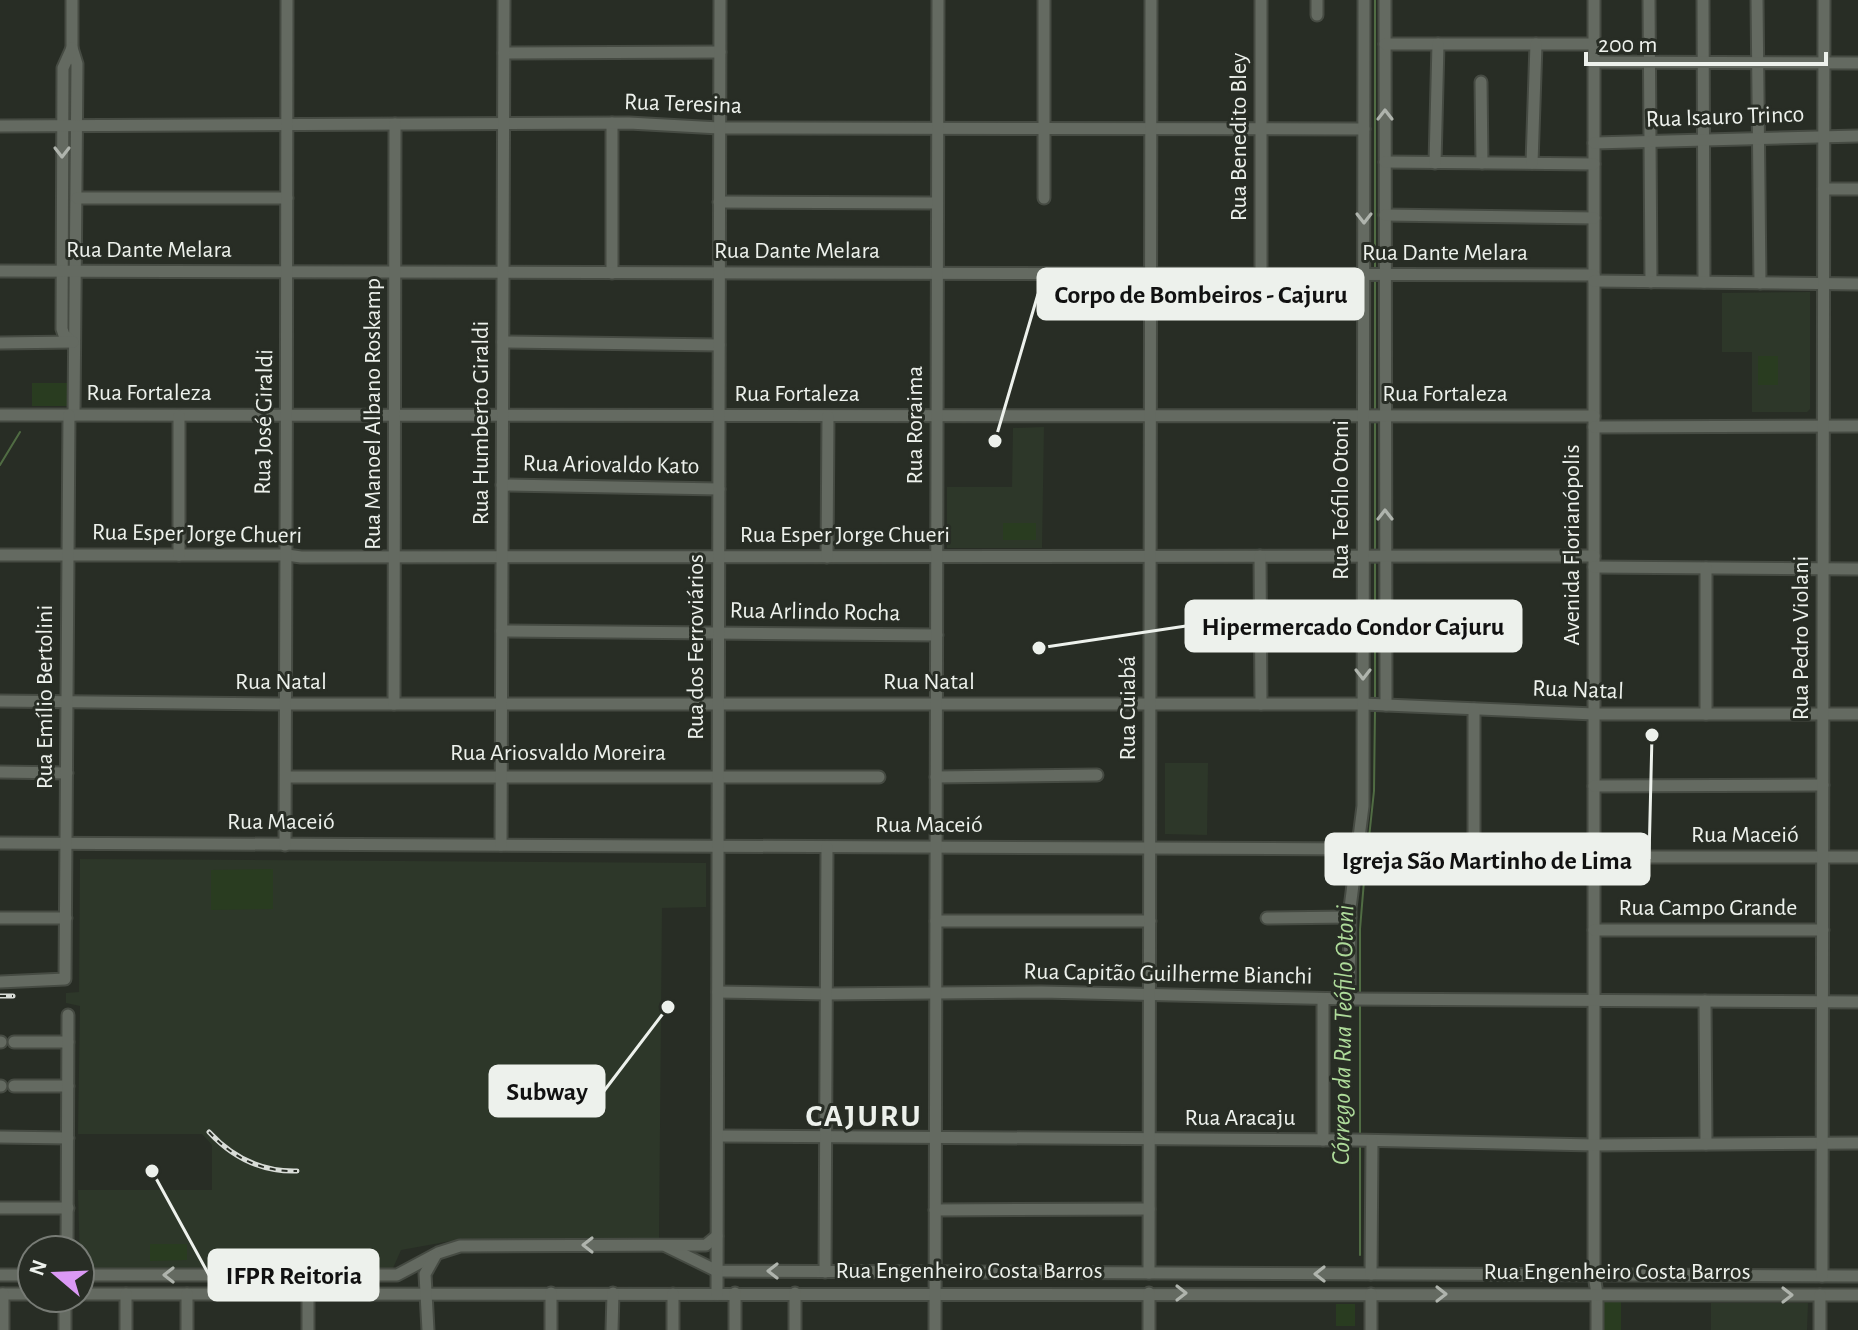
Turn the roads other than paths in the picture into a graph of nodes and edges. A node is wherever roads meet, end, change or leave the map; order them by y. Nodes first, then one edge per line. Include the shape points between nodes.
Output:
1 (72, 0) edge
2 (287, 0) edge
3 (504, 0) edge
4 (720, 0) edge
5 (938, 0) edge
6 (1044, 0) edge
7 (1151, 0) edge
8 (1261, 0) edge
9 (1317, 0) edge
10 (1364, 0) edge
11 (1385, 0) edge
12 (1594, 0) edge
13 (1649, 0) edge
14 (1703, 0) edge
15 (1757, 0) edge
16 (1824, 0) edge
17 (1317, 15) dead end
18 (1385, 44) junction
19 (1438, 44) junction
20 (1536, 44) junction
21 (1594, 44) junction
22 (72, 48) junction
23 (720, 52) junction
24 (504, 53) junction
25 (1594, 62) junction
26 (1649, 62) junction
27 (1703, 62) junction
28 (1758, 62) junction
29 (1824, 63) junction
30 (1858, 63) edge
31 (1481, 82) dead end
32 (612, 123) junction
33 (395, 124) junction
34 (503, 124) junction
35 (287, 125) junction
36 (0, 126) edge
37 (62, 126) junction
38 (77, 126) junction
39 (719, 128) junction
40 (937, 128) junction
41 (1044, 128) junction
42 (1151, 128) junction
43 (1261, 128) junction
44 (1364, 129) junction
45 (1824, 136) junction
46 (1858, 136) edge
47 (1758, 138) junction
48 (1704, 140) junction
49 (1650, 142) junction
50 (1594, 143) junction
51 (1385, 162) junction
52 (1435, 163) junction
53 (1482, 163) junction
54 (1532, 163) junction
55 (1594, 164) junction
56 (1824, 189) junction
57 (1858, 189) edge
58 (77, 198) junction
59 (287, 198) junction
60 (1044, 198) dead end
61 (719, 202) junction
62 (937, 203) junction
63 (1385, 215) junction
64 (1594, 218) junction
65 (0, 271) edge
66 (62, 271) junction
67 (76, 271) junction
68 (287, 272) junction
69 (395, 272) junction
70 (503, 272) junction
71 (612, 273) junction
72 (719, 273) junction
73 (937, 273) junction
74 (1151, 274) junction
75 (1261, 274) junction
76 (1364, 274) junction
77 (1385, 274) junction
78 (1594, 278) junction
79 (1651, 282) junction
80 (1704, 282) junction
81 (1760, 283) junction
82 (1824, 284) junction
83 (1858, 284) edge
84 (73, 342) junction
85 (503, 342) junction
86 (0, 343) edge
87 (719, 345) junction
88 (0, 415) edge
89 (72, 415) junction
90 (287, 415) junction
91 (179, 416) junction
92 (395, 416) junction
93 (503, 416) junction
94 (719, 416) junction
95 (828, 416) junction
96 (937, 416) junction
97 (1150, 416) junction
98 (1363, 416) junction
99 (1385, 416) junction
100 (1594, 421) junction
101 (1823, 426) junction
102 (1858, 426) edge
103 (502, 485) junction
104 (719, 489) junction
105 (0, 555) edge
106 (68, 555) junction
107 (179, 555) junction
108 (287, 555) junction
109 (1150, 556) junction
110 (1260, 556) junction
111 (1363, 556) junction
112 (1385, 556) junction
113 (395, 557) junction
114 (502, 557) junction
115 (719, 557) junction
116 (827, 557) junction
117 (937, 557) junction
118 (1594, 562) junction
119 (1706, 568) junction
120 (1823, 569) junction
121 (1858, 569) edge
122 (502, 631) junction
123 (718, 633) junction
124 (937, 635) junction
125 (0, 701) edge
126 (67, 701) junction
127 (286, 704) junction
128 (394, 704) junction
129 (502, 704) junction
130 (718, 704) junction
131 (936, 704) junction
132 (1150, 704) junction
133 (1261, 704) junction
134 (1363, 704) junction
135 (1386, 705) junction
136 (1474, 709) junction
137 (1594, 714) junction
138 (1706, 714) junction
139 (1823, 714) junction
140 (1858, 714) edge
141 (0, 772) edge
142 (67, 773) junction
143 (502, 775) junction
144 (718, 775) junction
145 (1097, 775) dead end
146 (286, 777) junction
147 (879, 777) dead end
148 (936, 777) junction
149 (1823, 785) junction
150 (1594, 786) junction
151 (0, 843) edge
152 (66, 844) junction
153 (285, 845) junction
154 (501, 845) junction
155 (718, 846) junction
156 (827, 847) junction
157 (936, 847) junction
158 (1150, 848) junction
159 (1357, 849) junction
160 (1474, 857) junction
161 (1594, 857) junction
162 (1823, 857) junction
163 (1858, 857) edge
164 (1350, 917) junction
165 (0, 918) edge
166 (66, 918) junction
167 (1267, 918) dead end
168 (936, 921) junction
169 (1150, 921) junction
170 (1594, 930) junction
171 (1823, 930) junction
172 (0, 982) edge
173 (718, 992) junction
174 (826, 994) junction
175 (936, 994) junction
176 (1150, 994) junction
177 (1323, 999) junction
178 (1357, 999) junction
179 (1594, 1000) junction
180 (1705, 1001) junction
181 (1823, 1001) junction
182 (1858, 1002) edge
183 (68, 1015) dead end
184 (14, 1042) dead end
185 (68, 1042) junction
186 (14, 1086) dead end
187 (68, 1086) junction
188 (718, 1136) junction
189 (0, 1137) edge
190 (68, 1138) junction
191 (826, 1138) junction
192 (936, 1139) junction
193 (1149, 1140) junction
194 (1323, 1140) junction
195 (1364, 1140) junction
196 (1822, 1143) junction
197 (1858, 1143) edge
198 (1706, 1144) junction
199 (1594, 1145) junction
200 (0, 1208) edge
201 (68, 1208) junction
202 (1149, 1209) junction
203 (935, 1210) junction
204 (67, 1234) edge
205 (717, 1236) junction
206 (666, 1246) junction
207 (438, 1253) junction
208 (825, 1272) junction
209 (935, 1272) junction
210 (1149, 1273) junction
211 (1371, 1274) junction
212 (96, 1275) edge
213 (1594, 1275) junction
214 (1822, 1276) junction
215 (1858, 1276) edge
216 (717, 1283) junction
217 (428, 1293) junction
218 (551, 1293) junction
219 (613, 1293) junction
220 (735, 1293) junction
221 (795, 1293) junction
222 (935, 1293) junction
223 (1149, 1293) junction
224 (2, 1294) edge
225 (96, 1294) edge
226 (126, 1294) junction
227 (187, 1294) junction
228 (308, 1294) junction
229 (673, 1294) junction
230 (1371, 1294) junction
231 (1597, 1294) junction
232 (1820, 1295) junction
233 (1858, 1295) edge
234 (3, 1330) edge
235 (126, 1330) edge
236 (187, 1330) edge
237 (308, 1330) edge
238 (428, 1330) edge
239 (551, 1330) edge
240 (612, 1330) edge
241 (673, 1330) edge
242 (735, 1330) edge
243 (795, 1330) edge
244 (935, 1330) edge
245 (1149, 1330) edge
246 (1371, 1330) edge
247 (1597, 1330) edge
248 (1820, 1330) edge

1 - 22 street, Rua Emílio Bertolini
2 - 35 street, Rua José Giraldi
3 - 24 street, Rua Humberto Giraldi
4 - 23 street, Rua dos Ferroviários
5 - 40 street, Rua Roraima
6 - 41 street
7 - 42 street, Rua Cuiabá
8 - 43 street, Rua Benedito Bley
9 - 17 street
10 - 44 street, Rua Teófilo Otoni
11 - 18 street, Rua Teófilo Otoni
12 - 21 street, Avenida Florianópolis
13 - 26 street
14 - 27 street
15 - 28 street
16 - 29 street, Rua Pedro Violani
18 - 19 street
51 -> 18 street, Rua Teófilo Otoni
19 - 20 street
19 - 52 street
20 - 21 street
20 - 54 street
21 - 25 street, Avenida Florianópolis
22 - 37 street, Rua Emílio Bertolini via 63,68
22 - 38 street, Rua Emílio Bertolini
23 - 24 street
23 - 39 street, Rua dos Ferroviários
24 - 34 street, Rua Humberto Giraldi
25 - 26 street
25 - 50 street, Avenida Florianópolis
26 - 27 street
26 - 49 street
27 - 28 street
27 - 48 street
28 - 29 street
28 - 47 street
29 - 30 street
29 - 45 street, Rua Pedro Violani
31 - 53 street
32 - 34 street, Rua Teresina
32 - 39 street, Rua Teresina
32 - 71 street
33 - 34 street, Rua Teresina
33 - 35 street, Rua Teresina
33 - 69 street, Rua Manoel Albano Roskamp
34 - 70 street, Rua Humberto Giraldi
35 - 38 street, Rua Teresina
35 - 59 street, Rua José Giraldi
36 - 37 street, Rua Teresina
37 - 38 street, Rua Teresina
37 -> 66 street, Rua Emílio Bertolini
38 - 58 street, Rua Emílio Bertolini
39 - 40 street, Rua Teresina
39 - 61 street, Rua dos Ferroviários
40 - 41 street, Rua Teresina
40 - 62 street, Rua Roraima
41 - 42 street, Rua Teresina
41 - 60 street
42 - 43 street, Rua Teresina
42 - 74 street, Rua Cuiabá
43 - 44 street, Rua Teresina
43 - 75 street, Rua Benedito Bley
44 -> 76 street, Rua Teófilo Otoni
45 - 46 street, Rua Isauro Trinco
45 - 47 street, Rua Isauro Trinco
45 - 56 street, Rua Pedro Violani
47 - 48 street, Rua Isauro Trinco
47 - 81 street
48 - 49 street, Rua Isauro Trinco
48 - 80 street
49 - 50 street, Rua Isauro Trinco
49 - 79 street
50 - 55 street, Avenida Florianópolis
51 - 52 street
51 - 63 street, Rua Teófilo Otoni
52 - 53 street
53 - 54 street
54 - 55 street
55 - 64 street, Avenida Florianópolis
56 - 57 street
56 - 82 street, Rua Pedro Violani
58 - 59 street
58 - 67 street, Rua Emílio Bertolini
59 - 68 street, Rua José Giraldi
61 - 62 street
61 - 72 street, Rua dos Ferroviários
62 - 73 street, Rua Roraima
63 - 64 street
63 - 77 street, Rua Teófilo Otoni
64 - 78 street, Avenida Florianópolis
65 - 66 street, Rua Dante Melara
66 - 67 street, Rua Dante Melara
66 - 84 street, Rua Emílio Bertolini via 62,329
67 - 68 street, Rua Dante Melara
67 - 84 street, Rua Emílio Bertolini
68 - 69 street, Rua Dante Melara
68 - 90 street, Rua José Giraldi
69 - 70 street, Rua Dante Melara
69 - 92 street, Rua Manoel Albano Roskamp
70 - 71 street, Rua Dante Melara
70 - 85 street, Rua Humberto Giraldi
71 - 72 street, Rua Dante Melara
72 - 73 street, Rua Dante Melara
72 - 87 street, Rua dos Ferroviários
73 - 74 street, Rua Dante Melara
73 - 96 street, Rua Roraima
74 - 75 street, Rua Dante Melara
74 - 97 street, Rua Cuiabá
75 - 76 street, Rua Dante Melara
76 - 77 street, Rua Dante Melara
76 - 98 street, Rua Teófilo Otoni
77 - 78 street, Rua Dante Melara
77 - 99 street, Rua Teófilo Otoni
78 - 79 street, Rua Dante Melara
78 - 100 street, Avenida Florianópolis
79 - 80 street, Rua Dante Melara
80 - 81 street, Rua Dante Melara
81 - 82 street, Rua Dante Melara
82 - 83 street, Rua Dante Melara
82 - 101 street, Rua Pedro Violani
84 - 86 street
84 - 89 street, Rua Emílio Bertolini
85 - 87 street
85 - 93 street, Rua Humberto Giraldi
87 - 94 street, Rua dos Ferroviários
88 - 89 street, Rua Fortaleza
89 - 91 street, Rua Fortaleza
89 - 106 street, Rua Emílio Bertolini
90 - 91 street, Rua Fortaleza
90 - 92 street, Rua Fortaleza
90 - 108 street, Rua José Giraldi
91 - 107 street
92 - 93 street, Rua Fortaleza
92 - 113 street, Rua Manoel Albano Roskamp
93 - 94 street, Rua Fortaleza
93 - 103 street, Rua Humberto Giraldi
94 - 95 street, Rua Fortaleza
94 - 104 street, Rua dos Ferroviários
95 - 96 street, Rua Fortaleza
95 - 116 street
96 - 97 street, Rua Fortaleza
96 - 117 street, Rua Roraima
97 - 98 street, Rua Fortaleza
97 - 109 street, Rua Cuiabá
98 - 99 street, Rua Fortaleza
98 - 111 street, Rua Teófilo Otoni
99 - 100 street, Rua Fortaleza
112 -> 99 street, Rua Teófilo Otoni
100 - 101 street, Rua Fortaleza
100 - 118 street, Avenida Florianópolis
101 - 102 street, Rua Fortaleza
101 - 120 street, Rua Pedro Violani
103 - 104 street, Rua Ariovaldo Kato
103 - 114 street, Rua Humberto Giraldi
104 - 115 street, Rua dos Ferroviários
105 - 106 street, Rua Esper Jorge Chueri
106 - 107 street, Rua Esper Jorge Chueri
106 - 126 street, Rua Emílio Bertolini
107 - 108 street, Rua Esper Jorge Chueri
108 - 113 street, Rua Esper Jorge Chueri
108 - 127 street, Rua José Giraldi
109 - 110 street, Rua Esper Jorge Chueri
109 - 117 street, Rua Esper Jorge Chueri
109 - 132 street, Rua Cuiabá
110 - 111 street, Rua Esper Jorge Chueri
110 - 133 street
111 - 112 street, Rua Esper Jorge Chueri
111 -> 134 street, Rua Teófilo Otoni
112 - 118 street, Rua Esper Jorge Chueri
112 - 135 street, Rua Teófilo Otoni
113 - 114 street, Rua Esper Jorge Chueri
113 - 128 street, Rua Manoel Albano Roskamp
114 - 115 street, Rua Esper Jorge Chueri
114 - 122 street, Rua Humberto Giraldi
115 - 116 street, Rua Esper Jorge Chueri
115 - 123 street, Rua dos Ferroviários
116 - 117 street, Rua Esper Jorge Chueri
117 - 124 street, Rua Roraima
118 - 119 street, Rua Esper Jorge Chueri
118 - 137 street, Avenida Florianópolis
119 - 120 street, Rua Esper Jorge Chueri
119 - 138 street
120 - 121 street, Rua Esper Jorge Chueri
120 - 139 street, Rua Pedro Violani
122 - 123 street, Rua Arlindo Rocha
122 - 129 street, Rua Humberto Giraldi
123 - 124 street, Rua Arlindo Rocha
123 - 130 street, Rua dos Ferroviários
124 - 131 street, Rua Roraima
125 - 126 street, Rua Natal
126 - 127 street, Rua Natal
126 - 142 street, Rua Emílio Bertolini
127 - 128 street, Rua Natal
127 - 146 street, Rua José Giraldi
128 - 129 street, Rua Natal
129 - 130 street, Rua Natal
129 - 143 street, Rua Humberto Giraldi
130 - 131 street, Rua Natal
130 - 144 street, Rua dos Ferroviários
131 - 132 street, Rua Natal
131 - 148 street, Rua Roraima
132 - 133 street, Rua Natal
132 - 158 street, Rua Cuiabá
133 - 134 street, Rua Natal
134 - 135 street, Rua Natal
134 - 159 street, Rua Teófilo Otoni via 1363,806
135 - 136 street, Rua Natal
136 - 137 street, Rua Natal
136 - 160 street
137 - 138 street, Rua Natal
137 - 150 street, Avenida Florianópolis
138 - 139 street, Rua Natal
139 - 140 street, Rua Natal
139 - 149 street, Rua Pedro Violani
141 - 142 street
142 - 152 street, Rua Emílio Bertolini
143 - 144 street, Rua Ariosvaldo Moreira
143 - 146 street, Rua Ariosvaldo Moreira
143 - 154 street, Rua Humberto Giraldi
144 - 147 street, Rua Ariosvaldo Moreira
144 - 155 street, Rua dos Ferroviários
145 - 148 street
146 - 153 street, Rua José Giraldi
148 - 157 street, Rua Roraima
149 - 150 street
149 - 162 street, Rua Pedro Violani
150 - 161 street, Avenida Florianópolis
151 - 152 street, Rua Maceió
152 - 153 street, Rua Maceió
152 - 166 street, Rua Emílio Bertolini
153 - 154 street, Rua Maceió
154 - 155 street, Rua Maceió
155 - 156 street, Rua Maceió
155 - 173 street, Rua dos Ferroviários
156 - 157 street, Rua Maceió
156 - 174 street
157 - 158 street, Rua Maceió
157 - 168 street, Rua Roraima
158 - 159 street, Rua Maceió
158 - 169 street, Rua Cuiabá
159 - 160 street, Rua Maceió
159 - 164 street, Rua Teófilo Otoni
160 - 161 street, Rua Maceió
161 - 162 street, Rua Maceió
161 - 170 street, Avenida Florianópolis
162 - 163 street, Rua Maceió
162 - 171 street, Rua Pedro Violani
164 - 167 street
164 - 178 street, Rua Teófilo Otoni
165 - 166 street
166 - 172 street, Rua Emílio Bertolini via 65,979
168 - 169 street
168 - 175 street, Rua Roraima
169 - 176 street, Rua Cuiabá
170 - 171 street, Rua Campo Grande
170 - 179 street, Avenida Florianópolis
171 - 181 street, Rua Pedro Violani
173 - 174 street, Rua Capitão Guilherme Bianchi
173 - 188 street, Rua dos Ferroviários
174 - 175 street, Rua Capitão Guilherme Bianchi
174 - 191 street
175 - 176 street, Rua Capitão Guilherme Bianchi
175 - 192 street, Rua Roraima
176 - 177 street, Rua Capitão Guilherme Bianchi
176 - 193 street, Rua Cuiabá
177 - 178 street, Rua Capitão Guilherme Bianchi
177 - 194 street
178 - 179 street, Rua Capitão Guilherme Bianchi
179 - 180 street, Rua Capitão Guilherme Bianchi
179 - 199 street, Avenida Florianópolis
180 - 181 street, Rua Capitão Guilherme Bianchi
180 - 198 street
181 - 182 street, Rua Capitão Guilherme Bianchi
181 - 196 street, Rua Pedro Violani
183 - 185 street
184 - 185 street
185 - 187 street
186 - 187 street
187 - 190 street
188 - 191 street, Rua Aracaju
188 - 205 street, Rua dos Ferroviários
189 - 190 street
190 - 201 street
191 - 192 street, Rua Aracaju
191 - 208 street
192 - 193 street, Rua Aracaju
192 - 203 street, Rua Roraima
193 - 194 street, Rua Aracaju
193 - 202 street, Rua Cuiabá
194 - 195 street, Rua Aracaju
195 - 199 street, Rua Aracaju
195 - 211 street
196 - 197 street, Rua Aracaju
196 - 198 street, Rua Aracaju
196 - 214 street, Rua Pedro Violani
198 - 199 street, Rua Aracaju
199 - 213 street, Avenida Florianópolis
200 - 201 street
201 - 204 street
202 - 203 street
202 - 210 street, Rua Cuiabá
203 - 209 street, Rua Roraima
205 - 206 street, Rua Engenheiro Costa Barros via 706,1245
205 - 216 street, Rua dos Ferroviários
206 -> 207 street, Rua Engenheiro Costa Barros via 471,1245
206 - 216 street, Rua Engenheiro Costa Barros
207 -> 212 street, Rua Engenheiro Costa Barros via 397,1275
207 - 217 street via 425,1274
208 - 209 street, Rua Engenheiro Costa Barros
208 -> 216 street, Rua Engenheiro Costa Barros
209 - 210 street, Rua Engenheiro Costa Barros
209 - 222 street, Rua Roraima
211 -> 210 street, Rua Engenheiro Costa Barros
211 - 213 street, Rua Engenheiro Costa Barros
213 - 214 street, Rua Engenheiro Costa Barros
213 - 231 street, Avenida Florianópolis
214 - 215 street, Rua Engenheiro Costa Barros
216 - 220 street, Rua Engenheiro Costa Barros
216 - 229 street, Rua Engenheiro Costa Barros
217 - 218 street, Rua Engenheiro Costa Barros
217 - 228 street, Rua Engenheiro Costa Barros
217 - 238 street
218 - 219 street, Rua Engenheiro Costa Barros
218 - 239 street
219 - 229 street, Rua Engenheiro Costa Barros
219 - 240 street
220 - 221 street, Rua Engenheiro Costa Barros
220 - 242 street
221 - 222 street, Rua Engenheiro Costa Barros
221 - 243 street
222 - 223 street, Rua Engenheiro Costa Barros
222 - 244 street, Rua Roraima
223 -> 230 street, Rua Engenheiro Costa Barros
223 - 245 street
224 - 234 street
225 - 226 street, Rua Engenheiro Costa Barros
226 - 227 street, Rua Engenheiro Costa Barros
226 - 235 street
227 - 228 street, Rua Engenheiro Costa Barros
227 - 236 street
228 - 237 street
229 - 241 street
230 -> 231 street, Rua Engenheiro Costa Barros
230 - 246 street
231 -> 232 street, Rua Engenheiro Costa Barros
231 - 247 street, Avenida Florianópolis
232 - 233 street, Rua Engenheiro Costa Barros
232 - 248 street

